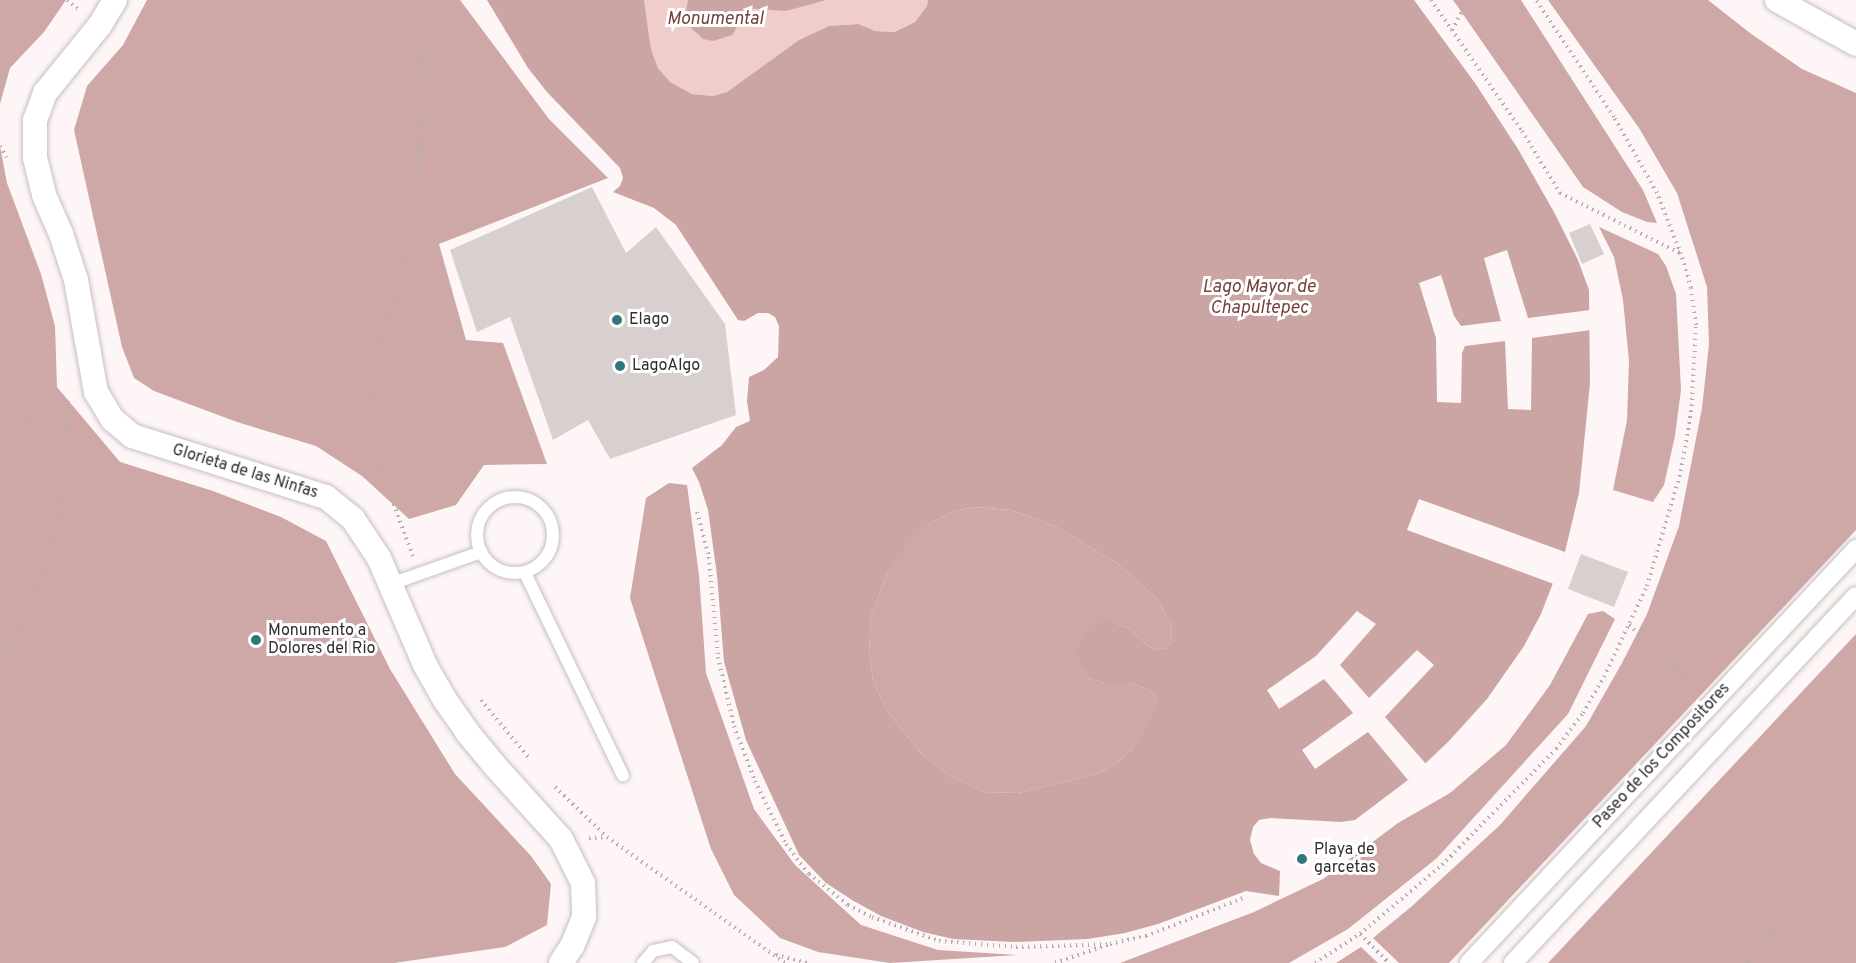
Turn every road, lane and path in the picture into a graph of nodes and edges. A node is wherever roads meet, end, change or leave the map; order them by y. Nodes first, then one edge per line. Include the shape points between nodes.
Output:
1 (115, 0) edge
2 (382, 0) edge
3 (424, 0) edge
4 (1431, 0) edge
5 (1468, 0) edge
6 (1536, 0) edge
7 (1777, 0) edge
8 (1452, 30) junction
9 (1856, 44) edge
10 (426, 73) junction
11 (1681, 254) junction
12 (68, 393) dead end
13 (0, 416) edge
14 (66, 430) junction
15 (697, 512) dead end
16 (1856, 549) edge
17 (481, 552) junction
18 (525, 573) junction
19 (419, 574) junction
20 (391, 584) junction
21 (1856, 596) edge
22 (1629, 625) junction
23 (0, 666) edge
24 (477, 694) dead end
25 (1712, 703) junction
26 (536, 767) dead end
27 (623, 776) dead end
28 (551, 783) dead end
29 (607, 837) junction
30 (561, 839) junction
31 (1856, 865) edge
32 (1246, 897) dead end
33 (1360, 934) junction
34 (1110, 944) junction
35 (776, 955) junction
36 (561, 963) edge
37 (643, 963) edge
38 (693, 963) edge
39 (785, 963) edge
40 (809, 963) edge
41 (1054, 963) edge
42 (1315, 963) edge
43 (1389, 963) edge
44 (1469, 963) edge
45 (1513, 963) edge
46 (1747, 963) edge

1 - 20 street, Glorieta de las Ninfas via 100,25 45,93 36,120 34,158 76,280 96,392 112,419 132,436 326,497 353,519
2 - 10 path
3 - 10 path
4 - 8 path
5 - 8 path
6 - 11 path via 1619,127 1657,194
7 - 9 street
8 - 11 path via 1560,194
10 - 19 path via 406,264 375,354 370,406 376,457
11 - 22 path via 1696,325 1692,406 1670,516 1647,586
12 - 14 path
13 - 14 path
14 - 23 path via 61,516 44,572 15,642
15 - 34 path via 709,557 718,657 734,726 786,844 809,874 848,905 939,941 1016,947
16 - 25 street, Paseo de los Compositores
17 - 18 lane via 500,571
17 - 18 lane via 478,526 495,501 509,495 540,504 549,518 552,540 542,562
17 - 19 lane
18 - 27 lane
19 - 20 lane
20 - 30 street, Glorieta de las Ninfas via 425,665 456,716
21 - 45 street, Paseo de los Compositores
22 - 25 path
22 - 33 path via 1583,713 1556,749 1442,865
24 - 26 path
25 - 44 street, Paseo de los Compositores
28 - 29 path
29 - 30 path
29 - 35 path
30 - 36 street, Glorieta de las Ninfas via 583,883 584,917
31 - 46 path via 1826,885 1774,932
32 - 34 path via 1146,936
33 - 42 path
33 - 43 path
34 - 41 path
35 - 39 path
35 - 40 path
37 - 38 lane via 653,951 672,948

